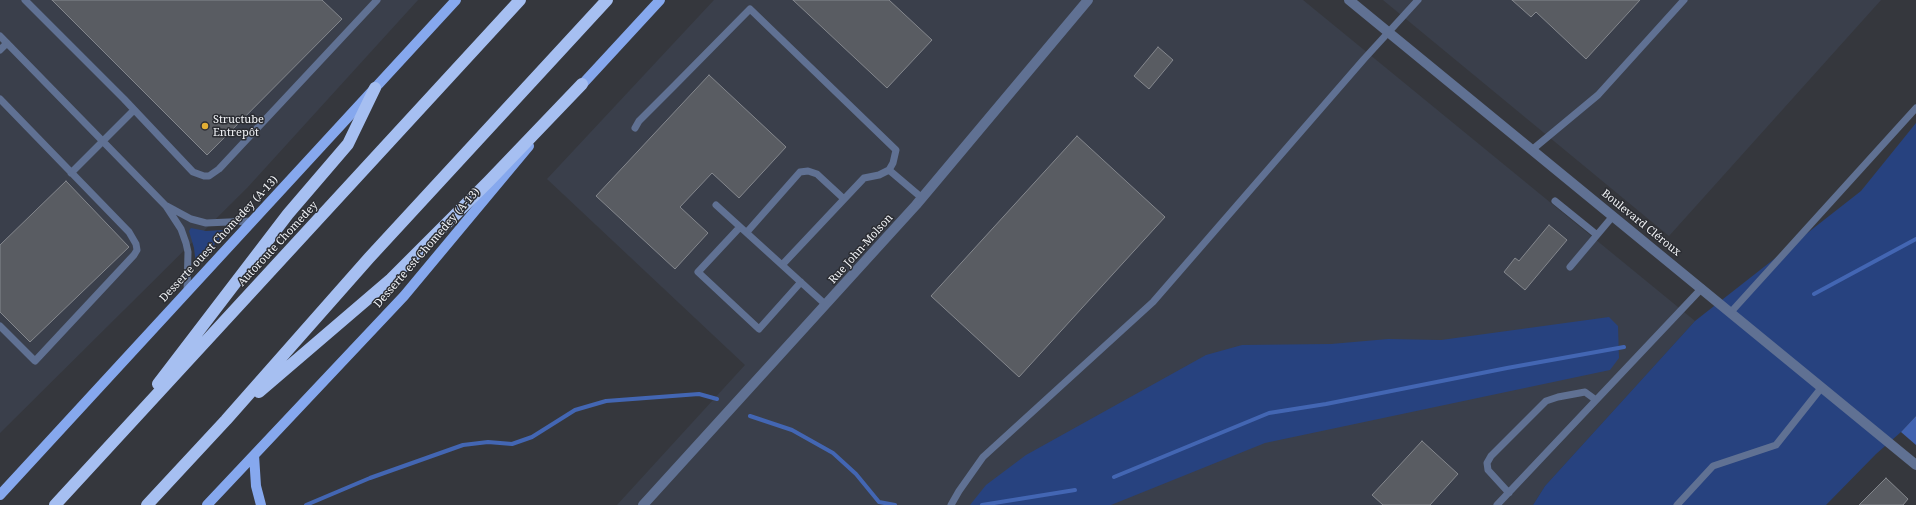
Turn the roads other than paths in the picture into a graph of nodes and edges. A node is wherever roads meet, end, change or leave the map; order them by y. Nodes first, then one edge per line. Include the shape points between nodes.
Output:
1 (25, 0) edge
2 (377, 0) edge
3 (456, 0) edge
4 (520, 0) edge
5 (607, 0) edge
6 (660, 0) edge
7 (1088, 0) edge
8 (1349, 0) edge
9 (1418, 0) edge
10 (1684, 0) edge
11 (1388, 32) junction
12 (0, 36) edge
13 (7, 43) junction
14 (0, 50) edge
15 (582, 84) junction
16 (375, 88) junction
17 (0, 99) edge
18 (1916, 108) edge
19 (134, 110) junction
20 (635, 128) dead end
21 (103, 142) junction
22 (1533, 149) junction
23 (889, 170) junction
24 (71, 173) junction
25 (922, 198) junction
26 (844, 199) junction
27 (1555, 201) dead end
28 (716, 205) dead end
29 (166, 206) junction
30 (1613, 216) junction
31 (251, 221) junction
32 (740, 227) junction
33 (747, 232) junction
34 (1597, 236) junction
35 (782, 265) junction
36 (1570, 267) dead end
37 (801, 282) junction
38 (1702, 288) junction
39 (187, 292) junction
40 (826, 305) junction
41 (1731, 312) junction
42 (0, 326) edge
43 (1822, 387) junction
44 (1596, 400) junction
45 (226, 420) junction
46 (112, 442) junction
47 (254, 455) junction
48 (1916, 465) edge
49 (1509, 493) junction
50 (0, 495) edge
51 (55, 505) edge
52 (147, 505) edge
53 (207, 505) edge
54 (262, 505) edge
55 (643, 505) edge
56 (951, 505) edge
57 (1497, 505) edge
58 (1677, 505) edge

1 - 19 lane
2 - 19 lane via 219,169 209,176 198,176 193,172
3 - 16 main road, Desserte ouest Chomedey (A-13)
4 - 46 highway, Autoroute Chomedey
5 - 45 highway via 369,258
6 - 15 main road, Desserte est Chomedey (A-13)
7 - 25 street, Rue John-Molson
8 - 11 street, Boulevard Cléroux
9 - 11 lane
10 - 22 lane via 1598,96
11 - 22 street, Boulevard Cléroux
11 - 56 lane via 1153,302 984,457
12 - 13 lane
13 - 14 lane
13 - 21 lane
15 - 45 highway via 391,279
15 - 47 main road, Desserte est Chomedey (A-13) via 404,296
16 - 31 main road, Desserte ouest Chomedey (A-13)
16 - 46 highway via 348,144 288,214
17 - 24 lane
18 - 41 lane
19 - 21 lane
20 - 23 lane via 750,9 896,150
21 - 24 lane
21 - 29 lane
22 - 30 street, Boulevard Cléroux
23 - 25 lane
23 - 26 lane via 864,178
24 - 42 lane via 131,236 136,244 134,255 35,362
25 - 40 street, Rue John-Molson
26 - 33 lane via 817,174 800,172
26 - 35 lane
27 - 34 lane
28 - 32 lane
29 - 31 lane via 191,219 206,223
29 - 39 lane via 186,242
30 - 34 lane
30 - 38 street, Boulevard Cléroux
31 - 39 main road, Desserte ouest Chomedey (A-13)
32 - 33 lane
32 - 37 lane via 698,272 758,329
33 - 35 lane
34 - 36 lane
35 - 37 lane
37 - 40 lane
38 - 41 street, Boulevard Cléroux
38 - 44 lane
39 - 50 main road, Desserte ouest Chomedey (A-13)
40 - 55 street, Rue John-Molson
41 - 43 street, Boulevard Cléroux
43 - 48 street, Boulevard Cléroux
43 - 58 lane via 1776,445 1713,466
44 - 49 lane
44 - 49 lane via 1585,392 1546,401 1490,456 1488,470
45 - 52 highway
46 - 51 highway, Autoroute Chomedey
47 - 53 main road, Desserte est Chomedey (A-13)
47 - 54 main road via 256,486
49 - 57 lane

